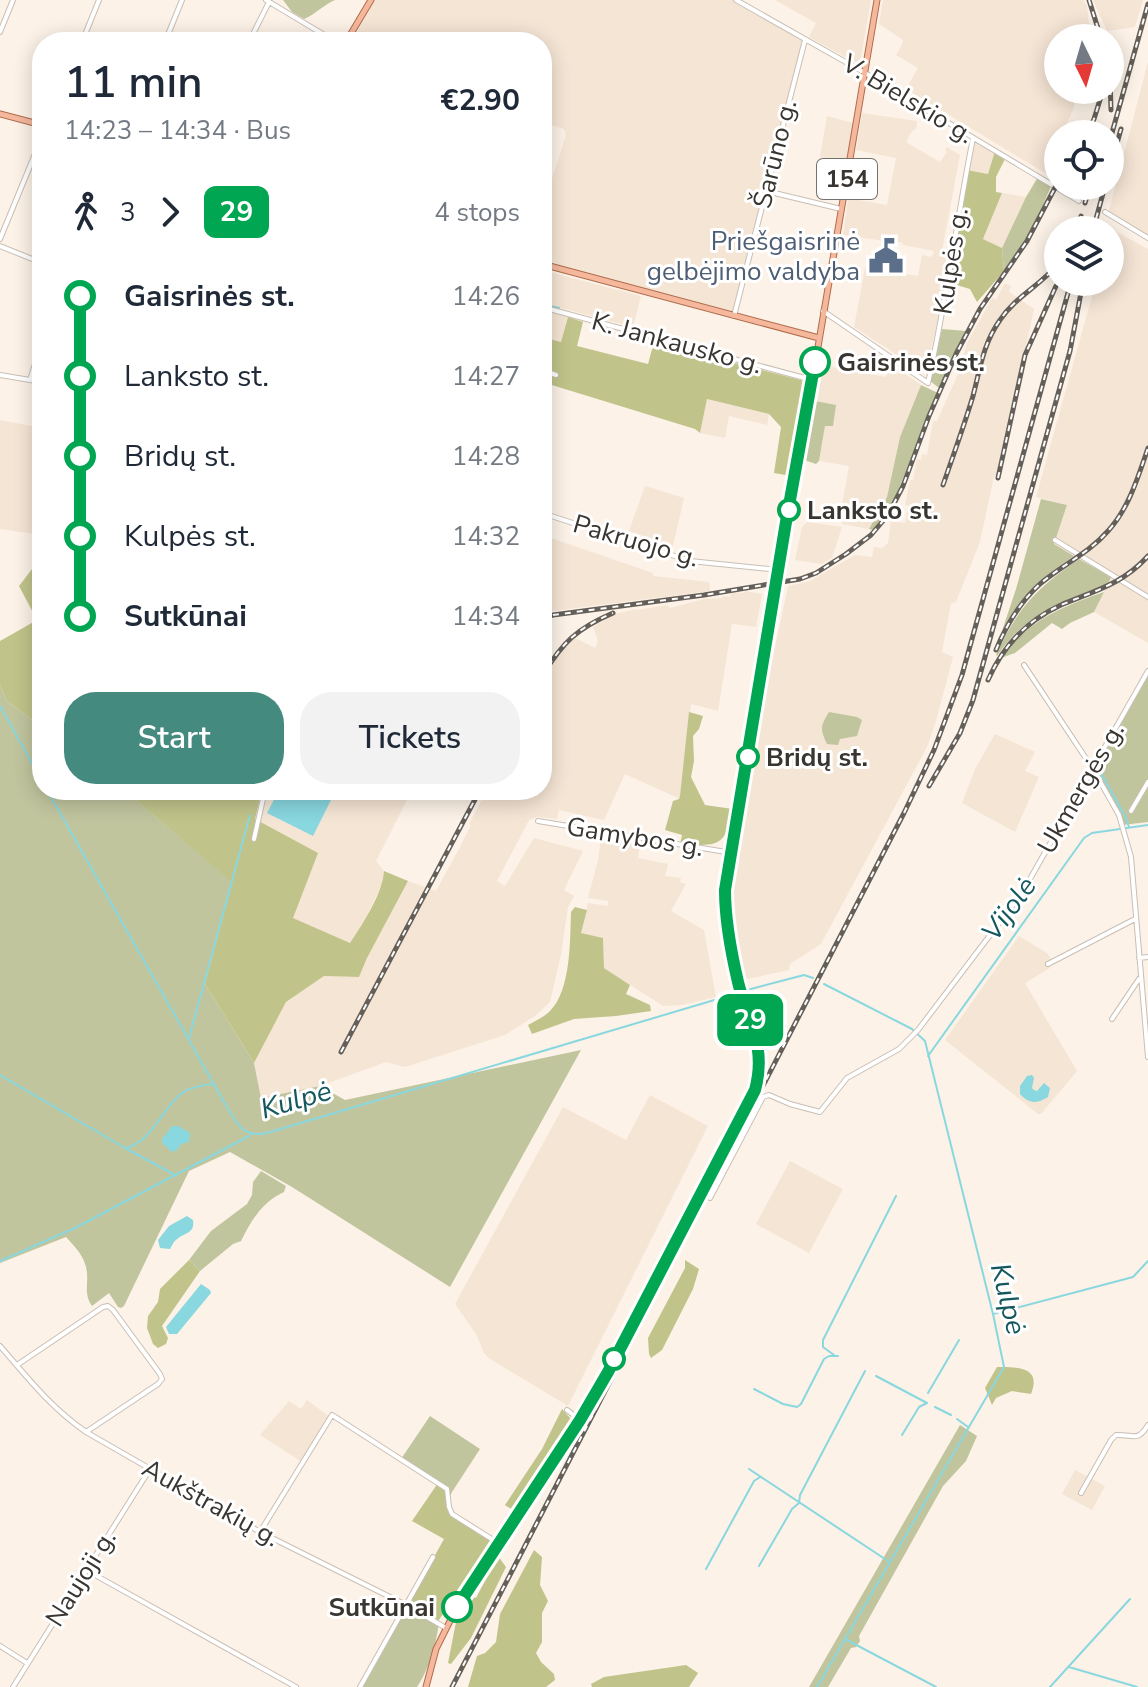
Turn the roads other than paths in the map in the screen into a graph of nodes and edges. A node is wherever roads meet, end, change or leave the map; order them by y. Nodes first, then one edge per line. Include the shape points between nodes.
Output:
1 (13, 0) edge
2 (99, 0) edge
3 (182, 0) edge
4 (371, 0) edge
5 (736, 0) edge
6 (877, 0) edge
7 (268, 1) edge
8 (0, 32) edge
9 (86, 32) edge
10 (169, 32) edge
11 (254, 32) edge
12 (319, 32) edge
13 (352, 32) edge
14 (805, 40) junction
15 (865, 73) junction
16 (0, 114) edge
17 (32, 122) edge
18 (973, 138) junction
19 (32, 161) edge
20 (766, 191) junction
21 (1079, 201) dead end
22 (841, 209) junction
23 (1105, 212) dead end
24 (1148, 238) edge
25 (0, 239) edge
26 (0, 246) edge
27 (32, 259) edge
28 (552, 267) edge
29 (552, 310) edge
30 (823, 311) junction
31 (734, 316) junction
32 (819, 338) junction
33 (32, 374) edge
34 (552, 374) edge
35 (0, 375) edge
36 (556, 375) dead end
37 (30, 380) joint
38 (812, 380) junction
39 (552, 516) edge
40 (1055, 540) dead end
41 (779, 570) junction
42 (1148, 597) edge
43 (1024, 665) dead end
44 (1148, 671) edge
45 (1093, 769) junction
46 (1148, 782) edge
47 (263, 800) edge
48 (1131, 811) dead end
49 (538, 821) dead end
50 (254, 839) dead end
51 (732, 853) junction
52 (1135, 919) junction
53 (1148, 957) edge
54 (1139, 958) junction
55 (1048, 964) dead end
56 (1141, 977) junction
57 (1112, 1019) dead end
58 (1148, 1057) edge
59 (710, 1198) dead end
60 (0, 1346) edge
61 (17, 1365) junction
62 (567, 1410) dead end
63 (580, 1420) junction
64 (1148, 1425) edge
65 (86, 1432) junction
66 (150, 1469) junction
67 (1081, 1493) dead end
68 (260, 1532) junction
69 (498, 1543) junction
70 (433, 1557) dead end
71 (86, 1570) junction
72 (406, 1605) junction
73 (446, 1628) junction
74 (0, 1646) edge
75 (27, 1663) junction
76 (13, 1687) edge
77 (296, 1687) edge
78 (360, 1687) edge
79 (426, 1687) edge

1 - 8 street
2 - 9 street
3 - 10 street
4 - 13 main road
5 - 14 street, V. Bielskio g.
6 - 15 main road, 154
7 - 11 street
7 - 12 street
14 - 15 street, V. Bielskio g.
14 - 20 street, Šarūno g.
15 - 18 street, V. Bielskio g.
15 - 22 main road, 154
16 - 17 main road
18 - 21 street, V. Bielskio g.
18 - 30 street, Kulpės g. via 928,383
19 - 25 street
20 - 22 street
20 - 31 street, Šarūno g.
22 - 30 main road, 154
23 - 24 street
26 - 27 street
28 - 31 main road
29 - 38 street, K. Jankausko g.
30 - 32 main road, 154
31 - 32 main road
32 - 38 main road, 154
33 - 37 street
34 - 36 street
35 - 37 street
38 - 41 main road, 154
39 - 41 street, Pakruojo g. via 690,561
40 - 42 street
41 - 51 main road, 154
43 - 45 street
44 - 45 street, Ukmergės g.
45 - 52 street via 1114,805 1131,857
45 - 59 street, Ukmergės g. via 1022,893 916,1032 899,1049 847,1078 820,1112 763,1097
46 - 48 street
47 - 50 street
49 - 51 street, Gamybos g.
51 - 63 main road, 154 via 725,912 758,1046 755,1090
52 - 54 street
52 - 55 street
53 - 54 street
54 - 56 street
56 - 57 street
56 - 58 street
60 - 61 street, Aukštrakių g.
61 - 65 street, Aukštrakių g. via 52,1406
61 - 65 street via 103,1307 113,1310 162,1379
62 - 63 street
63 - 69 main road, 154
64 - 67 street via 1139,1436 1116,1435 1111,1440
65 - 66 street, Aukštrakių g.
66 - 68 street, Aukštrakių g.
66 - 71 street, Naujoji g.
68 - 69 street via 332,1415 447,1489 452,1514
68 - 72 street, Aukštrakių g.
69 - 73 main road, 154
70 - 72 street
71 - 75 street, Naujoji g.
71 - 77 street
72 - 73 street, Aukštrakių g.
72 - 78 street
73 - 79 main road, 154
74 - 75 street
75 - 76 street, Naujoji g.

